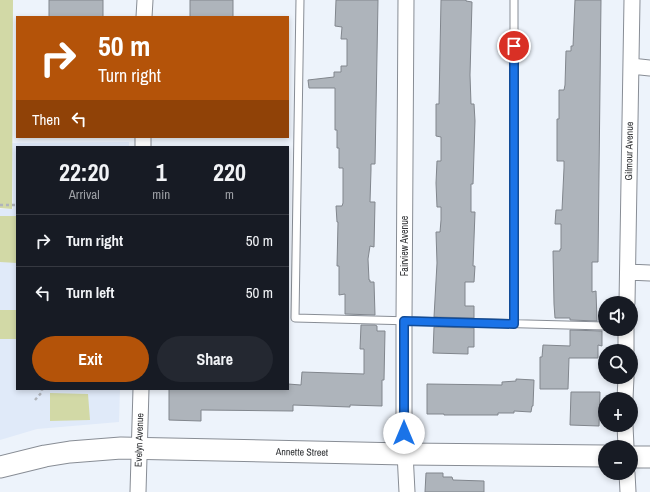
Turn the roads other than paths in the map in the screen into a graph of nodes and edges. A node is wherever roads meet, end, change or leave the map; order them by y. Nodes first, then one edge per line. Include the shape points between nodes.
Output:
1 (145, 0) edge
2 (300, 0) edge
3 (406, 0) edge
4 (514, 0) edge
5 (632, 0) edge
6 (144, 16) edge
7 (631, 66) junction
8 (650, 68) edge
9 (628, 272) junction
10 (650, 273) edge
11 (627, 296) edge
12 (404, 321) junction
13 (514, 324) junction
14 (598, 326) edge
15 (141, 390) edge
16 (140, 449) junction
17 (405, 454) junction
18 (598, 456) edge
19 (638, 457) edge
20 (650, 457) edge
21 (0, 467) edge
22 (627, 480) edge
23 (138, 492) edge
24 (407, 492) edge
25 (628, 492) edge

1 - 6 street
2 - 12 lane via 295,318
3 - 12 street, Fairview Avenue
4 - 13 lane
5 - 7 street, Gilmour Avenue
7 - 8 street
7 - 9 street, Gilmour Avenue
9 - 10 street
9 - 11 street, Gilmour Avenue
12 - 13 lane
12 - 17 street, Fairview Avenue
13 - 14 lane
15 - 16 street, Evelyn Avenue
16 - 17 street, Annette Street
16 - 21 street, Annette Street via 70,452
16 - 23 street, Evelyn Avenue
17 - 18 street, Annette Street
17 - 24 street, Fairview Avenue
19 - 20 street
22 - 25 street

